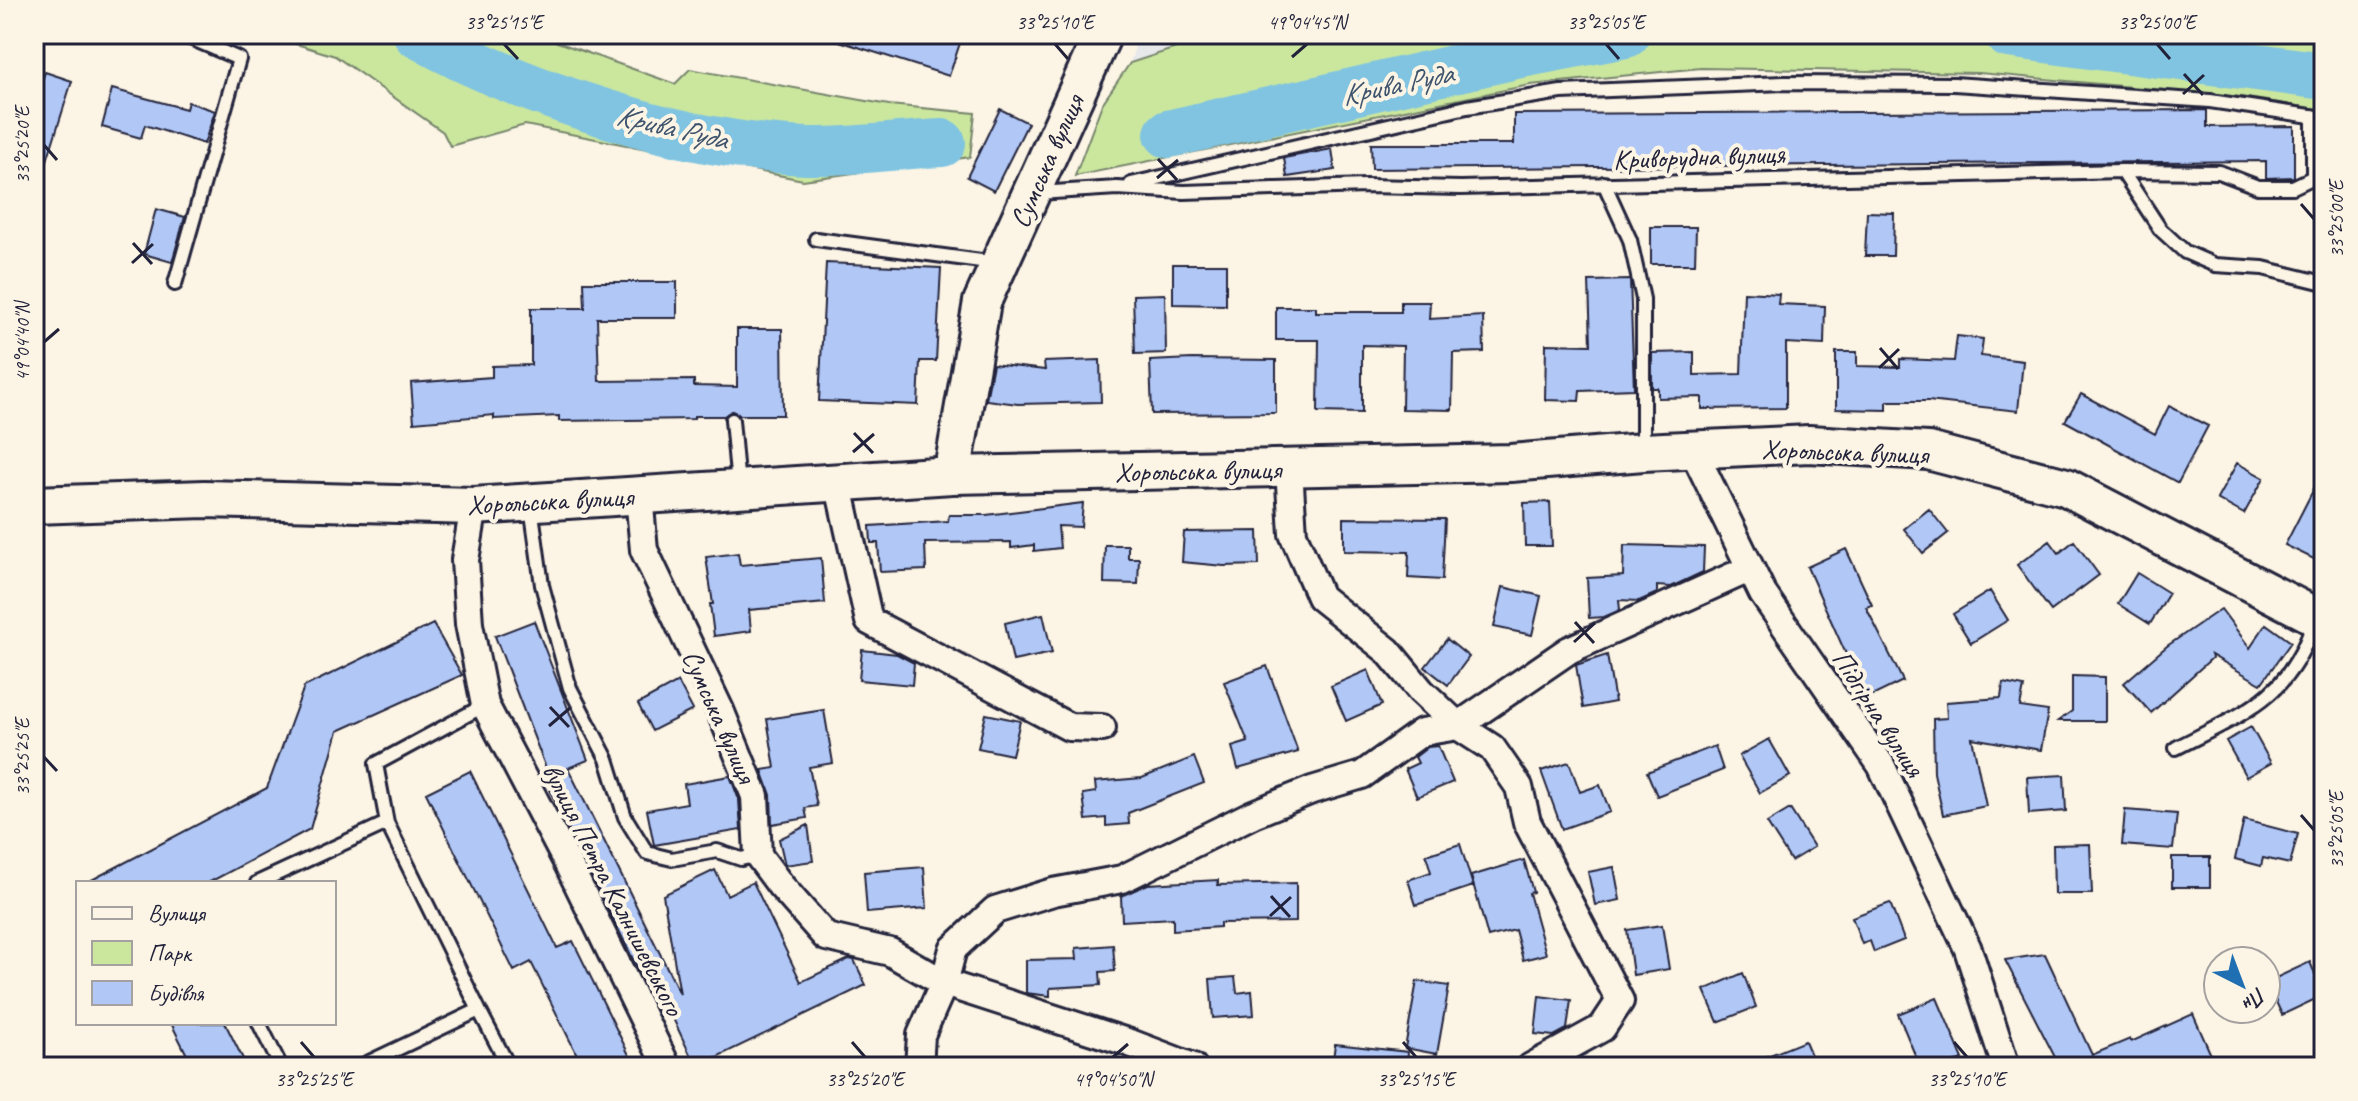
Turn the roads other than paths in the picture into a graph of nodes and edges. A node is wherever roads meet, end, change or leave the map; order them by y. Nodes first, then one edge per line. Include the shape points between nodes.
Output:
1 (181, 34) edge
2 (1103, 34) edge
3 (2318, 117) edge
4 (2122, 171) junction
5 (2319, 174) edge
6 (1604, 183) junction
7 (1117, 188) junction
8 (1031, 193) junction
9 (816, 239) dead end
10 (1000, 263) junction
11 (2324, 283) edge
12 (175, 284) dead end
13 (732, 420) dead end
14 (1693, 450) junction
15 (1643, 452) junction
16 (1289, 468) junction
17 (952, 475) junction
18 (838, 482) junction
19 (738, 489) junction
20 (639, 496) junction
21 (531, 503) junction
22 (34, 505) edge
23 (474, 506) junction
24 (1749, 569) junction
25 (2320, 619) edge
26 (485, 705) junction
27 (1458, 726) junction
28 (1102, 728) dead end
29 (2176, 748) dead end
30 (387, 823) junction
31 (758, 855) junction
32 (261, 881) edge
33 (944, 983) junction
34 (479, 1010) junction
35 (260, 1025) edge
36 (281, 1067) edge
37 (359, 1067) edge
38 (509, 1067) edge
39 (667, 1067) edge
40 (919, 1067) edge
41 (1193, 1067) edge
42 (1531, 1067) edge
43 (2006, 1067) edge

1 - 12 lane via 239,59
2 - 8 street, Сумська вулиця
3 - 5 lane
3 - 7 lane via 2210,101 1954,84 1784,83 1561,92 1467,107
4 - 5 lane, Криворудна вулиця via 2219,172 2258,187 2293,187
4 - 6 lane, Криворудна вулиця
4 - 11 lane via 2160,229 2185,252 2215,265 2263,268
6 - 7 lane, Криворудна вулиця via 1184,192
6 - 15 lane via 1630,240 1643,299
7 - 8 lane, Криворудна вулиця
8 - 10 street, Сумська вулиця
9 - 10 lane
10 - 17 street, Сумська вулиця via 982,302
13 - 19 lane
14 - 15 street, Хорольська вулиця
14 - 24 street, Підгірна вулиця
14 - 25 street, Хорольська вулиця via 1809,444 1928,451 2066,487
15 - 16 street, Хорольська вулиця via 1511,463
16 - 17 street, Хорольська вулиця
16 - 27 street via 1293,534 1320,597 1388,651
17 - 18 street, Хорольська вулиця
18 - 19 street, Хорольська вулиця
18 - 28 street via 869,621 1069,727
19 - 20 street, Хорольська вулиця
20 - 21 street, Хорольська вулиця
20 - 31 street, Сумська вулиця via 644,550 755,796
21 - 23 street, Хорольська вулиця
21 - 31 lane via 542,585 570,688 607,759 625,817 647,853 672,859 717,851 741,859
22 - 23 street, Хорольська вулиця via 204,499
23 - 26 street, вулиця Петра Калнишевського via 465,560 469,624
24 - 27 street via 1569,650
24 - 43 street, Підгірна вулиця via 1881,765 1968,949
25 - 29 lane via 2290,676 2251,708
26 - 30 lane via 376,764
26 - 39 street, вулиця Петра Калнишевського
27 - 33 street via 1422,732 1362,775 1253,814 1122,879 995,910 953,949
27 - 42 street via 1492,748 1519,787 1527,822 1620,1001 1602,1028
30 - 32 lane
30 - 34 lane
31 - 33 street via 826,937 890,952
33 - 40 street via 921,1035
33 - 41 street
34 - 37 lane
34 - 38 lane
35 - 36 lane

